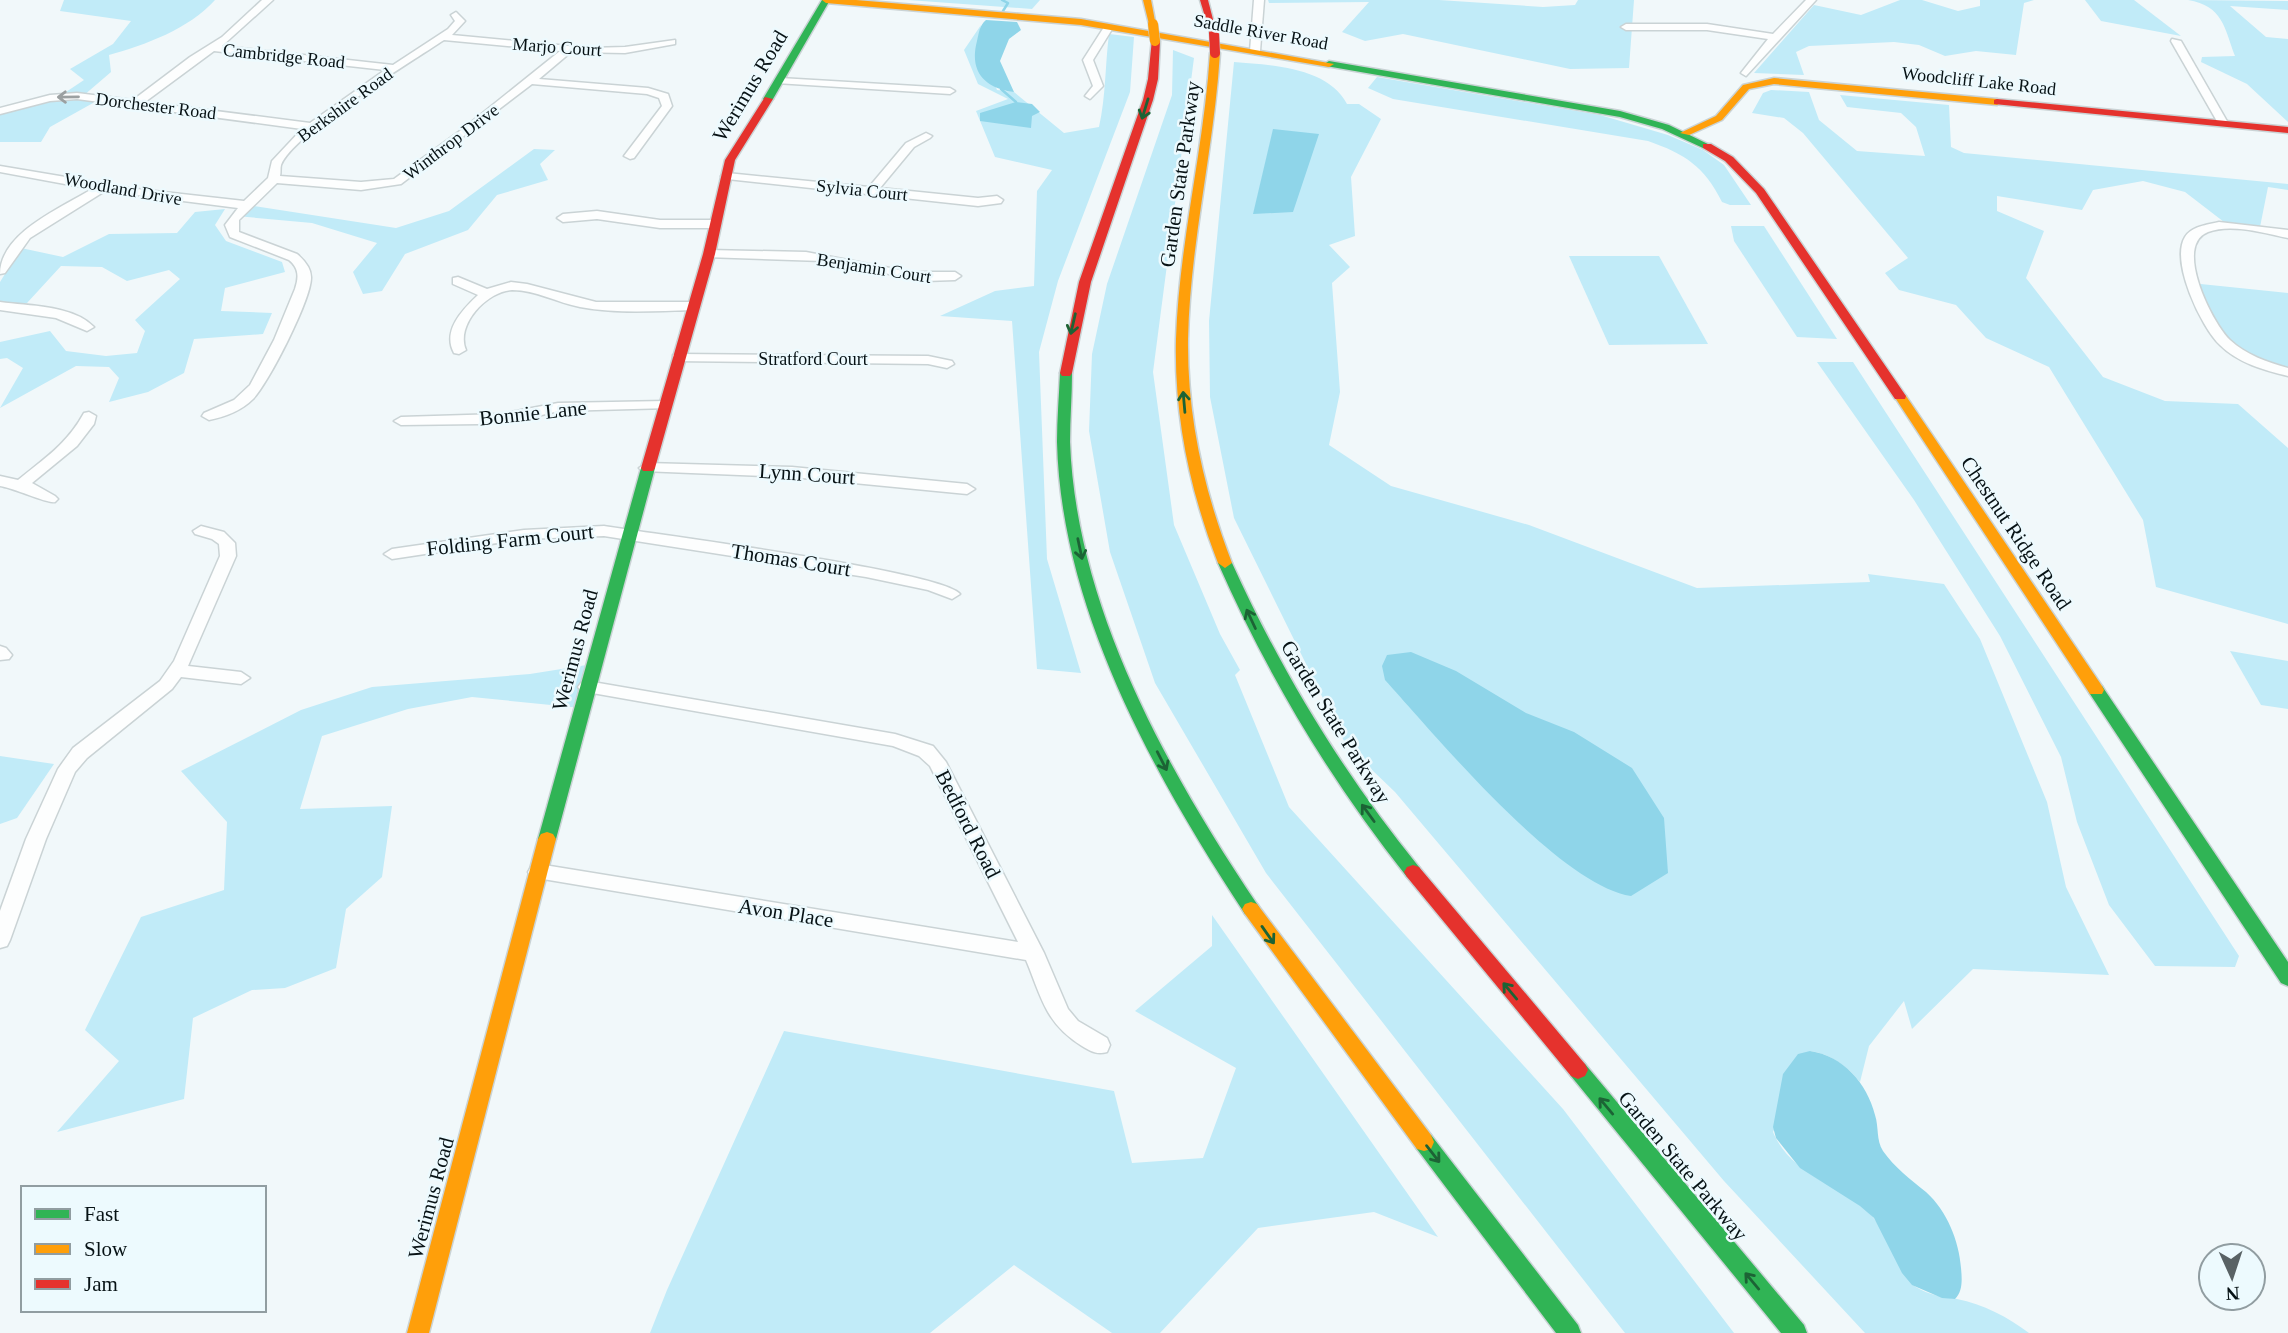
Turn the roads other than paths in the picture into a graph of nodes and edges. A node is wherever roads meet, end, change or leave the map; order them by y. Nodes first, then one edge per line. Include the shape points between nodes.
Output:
1 (268, 0) edge
2 (826, 0) edge
3 (1147, 0) edge
4 (1203, 0) edge
5 (1259, 0) edge
6 (1811, 0) edge
7 (456, 15) dead end
8 (1109, 26) junction
9 (1626, 27) dead end
10 (443, 37) junction
11 (1774, 37) junction
12 (2176, 41) dead end
13 (671, 42) dead end
14 (214, 48) junction
15 (568, 50) junction
16 (1255, 51) junction
17 (396, 68) junction
18 (1746, 73) dead end
19 (529, 81) junction
20 (780, 81) junction
21 (950, 91) dead end
22 (1090, 96) dead end
23 (136, 103) junction
24 (0, 111) edge
25 (2222, 123) junction
26 (313, 127) junction
27 (2288, 130) edge
28 (1685, 133) junction
29 (926, 136) dead end
30 (630, 156) dead end
31 (0, 169) edge
32 (727, 176) junction
33 (274, 179) junction
34 (103, 187) junction
35 (872, 191) junction
36 (997, 200) dead end
37 (247, 205) junction
38 (563, 218) dead end
39 (714, 224) junction
40 (2288, 234) edge
41 (709, 254) junction
42 (0, 270) edge
43 (955, 276) dead end
44 (458, 281) dead end
45 (484, 293) junction
46 (0, 306) edge
47 (693, 306) junction
48 (87, 327) dead end
49 (460, 350) dead end
50 (678, 358) junction
51 (947, 364) dead end
52 (2288, 372) edge
53 (665, 405) junction
54 (89, 415) dead end
55 (209, 416) dead end
56 (401, 421) dead end
57 (647, 468) junction
58 (0, 481) edge
59 (21, 485) junction
60 (967, 489) dead end
61 (50, 499) dead end
62 (201, 531) dead end
63 (628, 534) junction
64 (392, 554) dead end
65 (952, 594) dead end
66 (176, 670) junction
67 (241, 678) dead end
68 (587, 687) junction
69 (538, 872) junction
70 (0, 940) edge
71 (1034, 953) junction
72 (2288, 978) edge
73 (1347, 1042) junction
74 (1099, 1045) dead end
75 (1451, 1205) dead end
76 (418, 1333) edge
77 (1570, 1333) edge
78 (1796, 1333) edge

1 - 14 street
2 - 8 main road, Saddle River Road
2 - 20 main road, Werimus Road
3 -> 73 main road, Garden State Parkway, bridge via 1155,41 1153,79 1088,268 1070,340 1063,436 1073,519 1117,664 1170,777 1246,903
78 -> 4 main road, Garden State Parkway, bridge via 1401,858 1283,684 1233,582 1195,466 1182,378 1187,280 1213,93 1214,33
5 - 16 street
6 - 11 street
7 - 10 street, Berkshire Road via 458,26
8 - 16 main road, Saddle River Road
8 - 22 street via 1088,60 1098,86
9 - 11 street via 1707,27
10 - 15 street, Marjo Court
10 - 17 street, Berkshire Road
11 - 18 street
12 - 25 street
13 - 15 street, Marjo Court via 608,51
14 - 17 street, Cambridge Road
14 - 23 street
15 - 19 street, Winthrop Drive
16 - 28 main road, Saddle River Road via 1592,109
17 - 26 street, Berkshire Road
19 - 30 street via 664,96 667,106
19 - 33 street, Winthrop Drive via 397,182 361,186
20 - 21 street
20 - 32 main road, Werimus Road via 735,149
23 -> 24 street, Dorchester Road via 66,96
23 - 26 street, Dorchester Road
25 - 27 main road, Woodcliff Lake Road
25 - 28 main road, Woodcliff Lake Road via 1774,81 1746,87 1719,118
26 - 33 street, Berkshire Road via 276,163
28 - 72 main road, Chestnut Ridge Road via 1729,159 1760,191
29 - 35 street via 910,145
31 - 34 street, Woodland Drive
32 - 35 street, Sylvia Court
32 - 39 main road, Werimus Road
33 - 37 street, Berkshire Road
34 - 37 street, Woodland Drive
34 - 42 street via 26,235
35 - 36 street, Sylvia Court
37 - 55 street, Berkshire Road via 233,219 234,234 293,257 304,277 259,383 246,397
38 - 39 street via 597,215 660,224
39 - 41 main road, Werimus Road
40 - 52 street via 2241,227 2206,228 2189,236 2186,254 2188,269 2223,342 2245,357
41 - 43 street, Benjamin Court via 836,259 912,276
41 - 47 main road, Werimus Road
44 - 45 street
45 - 47 street via 526,287 592,306
45 - 49 street via 455,335
46 - 48 street via 66,318
47 - 50 main road, Werimus Road
50 - 51 street, Stratford Court via 928,360
50 - 53 main road, Werimus Road
53 - 56 street, Bonnie Lane via 558,407 475,420
53 - 57 main road, Werimus Road
54 - 59 street via 81,434
57 - 60 street, Lynn Court via 792,472
57 - 63 main road, Werimus Road
58 - 59 street
59 - 61 street
62 - 66 street via 227,543 228,556
63 - 64 street, Folding Farm Court via 578,531
63 - 65 street, Thomas Court via 866,572
63 - 68 main road, Werimus Road
66 - 67 street
66 - 70 street via 166,685 66,769
68 - 69 main road, Werimus Road
68 - 71 street, Bedford Road via 895,740 926,751 937,762
69 - 71 street, Avon Place
69 - 76 main road, Werimus Road
71 - 74 street, Bedford Road via 1059,1014 1070,1027
73 - 75 main road via 1419,1162
73 -> 77 main road, Garden State Parkway

